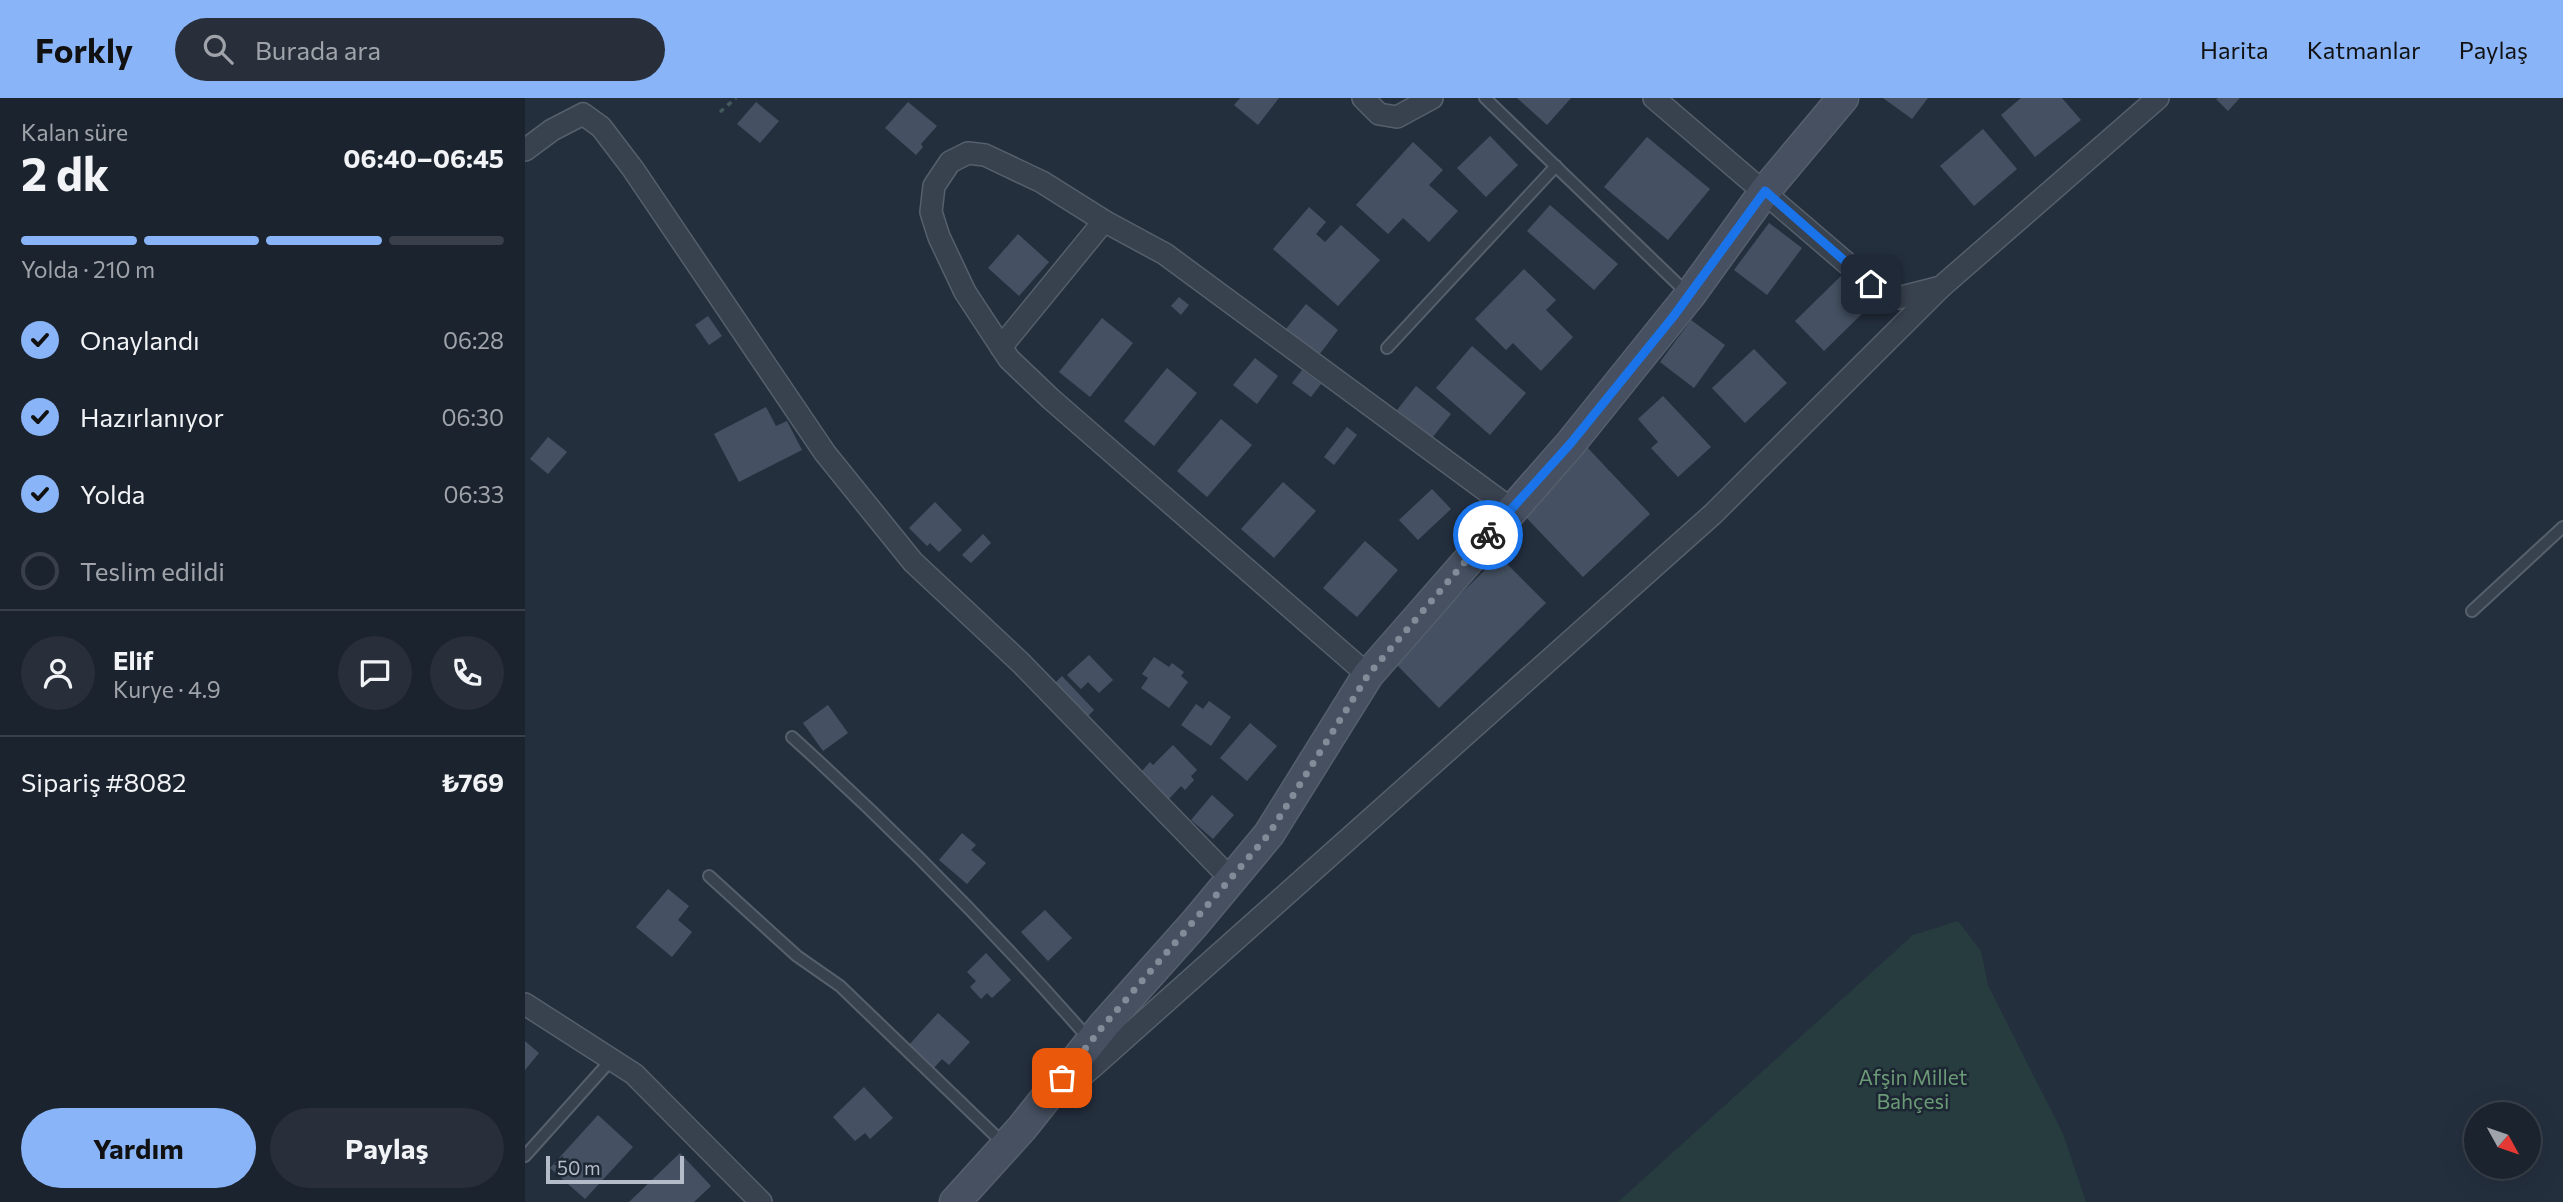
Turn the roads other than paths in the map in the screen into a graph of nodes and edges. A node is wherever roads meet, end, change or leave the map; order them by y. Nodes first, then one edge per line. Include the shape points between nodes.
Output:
1 (1363, 98) edge
2 (1432, 98) edge
3 (1485, 98) edge
4 (1654, 98) edge
5 (1843, 98) edge
6 (2158, 98) edge
7 (525, 150) edge
8 (1556, 166) junction
9 (1765, 191) junction
10 (1104, 221) junction
11 (1941, 287) junction
12 (1690, 295) junction
13 (1001, 347) junction
14 (1387, 348) dead end
15 (1511, 509) junction
16 (2563, 527) edge
17 (2472, 611) dead end
18 (1368, 675) junction
19 (792, 737) dead end
20 (709, 876) dead end
21 (1230, 878) junction
22 (525, 1004) edge
23 (1091, 1041) junction
24 (612, 1059) junction
25 (1047, 1097) junction
26 (1006, 1146) junction
27 (525, 1156) edge
28 (756, 1201) edge
29 (955, 1202) edge

1 - 2 street via 1379,114 1397,117
3 - 8 lane
4 - 9 street
5 - 9 street
6 - 11 street
7 - 21 street via 583,114 601,127 825,453 913,562 1021,663
8 - 12 lane
8 - 14 lane
9 - 11 street via 1871,284 1898,298
9 - 12 street
10 - 13 street
10 - 13 street via 1042,182 985,155 968,153 950,162 934,186 931,212 965,292
10 - 15 street via 1165,254
11 - 25 street via 1713,514 1067,1089
12 - 15 street via 1571,443
13 - 18 street via 1051,399
15 - 18 street
16 - 17 lane
18 - 21 street via 1269,834
19 - 23 lane via 925,862
20 - 26 lane via 797,956 840,986
21 - 23 street
22 - 24 street
23 - 25 street
24 - 27 lane
24 - 28 street via 635,1074
25 - 26 street
26 - 29 street

